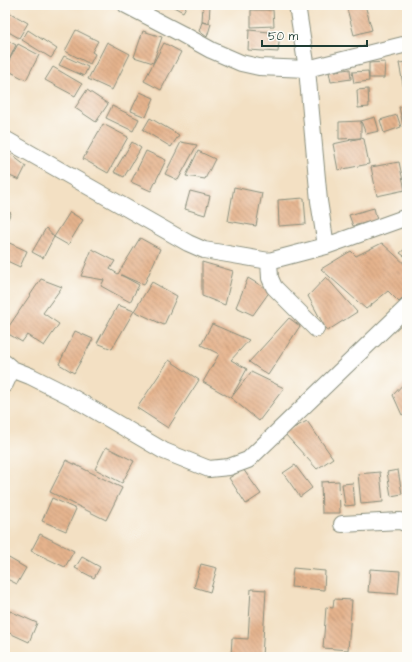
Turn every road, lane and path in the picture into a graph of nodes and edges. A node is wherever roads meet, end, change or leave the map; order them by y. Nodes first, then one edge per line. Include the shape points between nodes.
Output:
1 (126, 5) edge
2 (297, 5) edge
3 (407, 44) edge
4 (307, 69) junction
5 (5, 140) edge
6 (407, 217) edge
7 (326, 246) junction
8 (269, 261) junction
9 (407, 308) edge
10 (316, 329) dead end
11 (8, 366) edge
12 (5, 384) edge
13 (342, 524) dead end
14 (407, 524) edge

1 - 4 street via 241,63 259,67
2 - 4 street
3 - 4 street
4 - 7 street via 319,201
5 - 8 street via 188,243 204,250
6 - 7 street
7 - 8 street
8 - 10 street via 270,278 274,287
9 - 11 street via 248,460 229,467 209,468 164,451 70,396
11 - 12 street
13 - 14 street via 400,521

